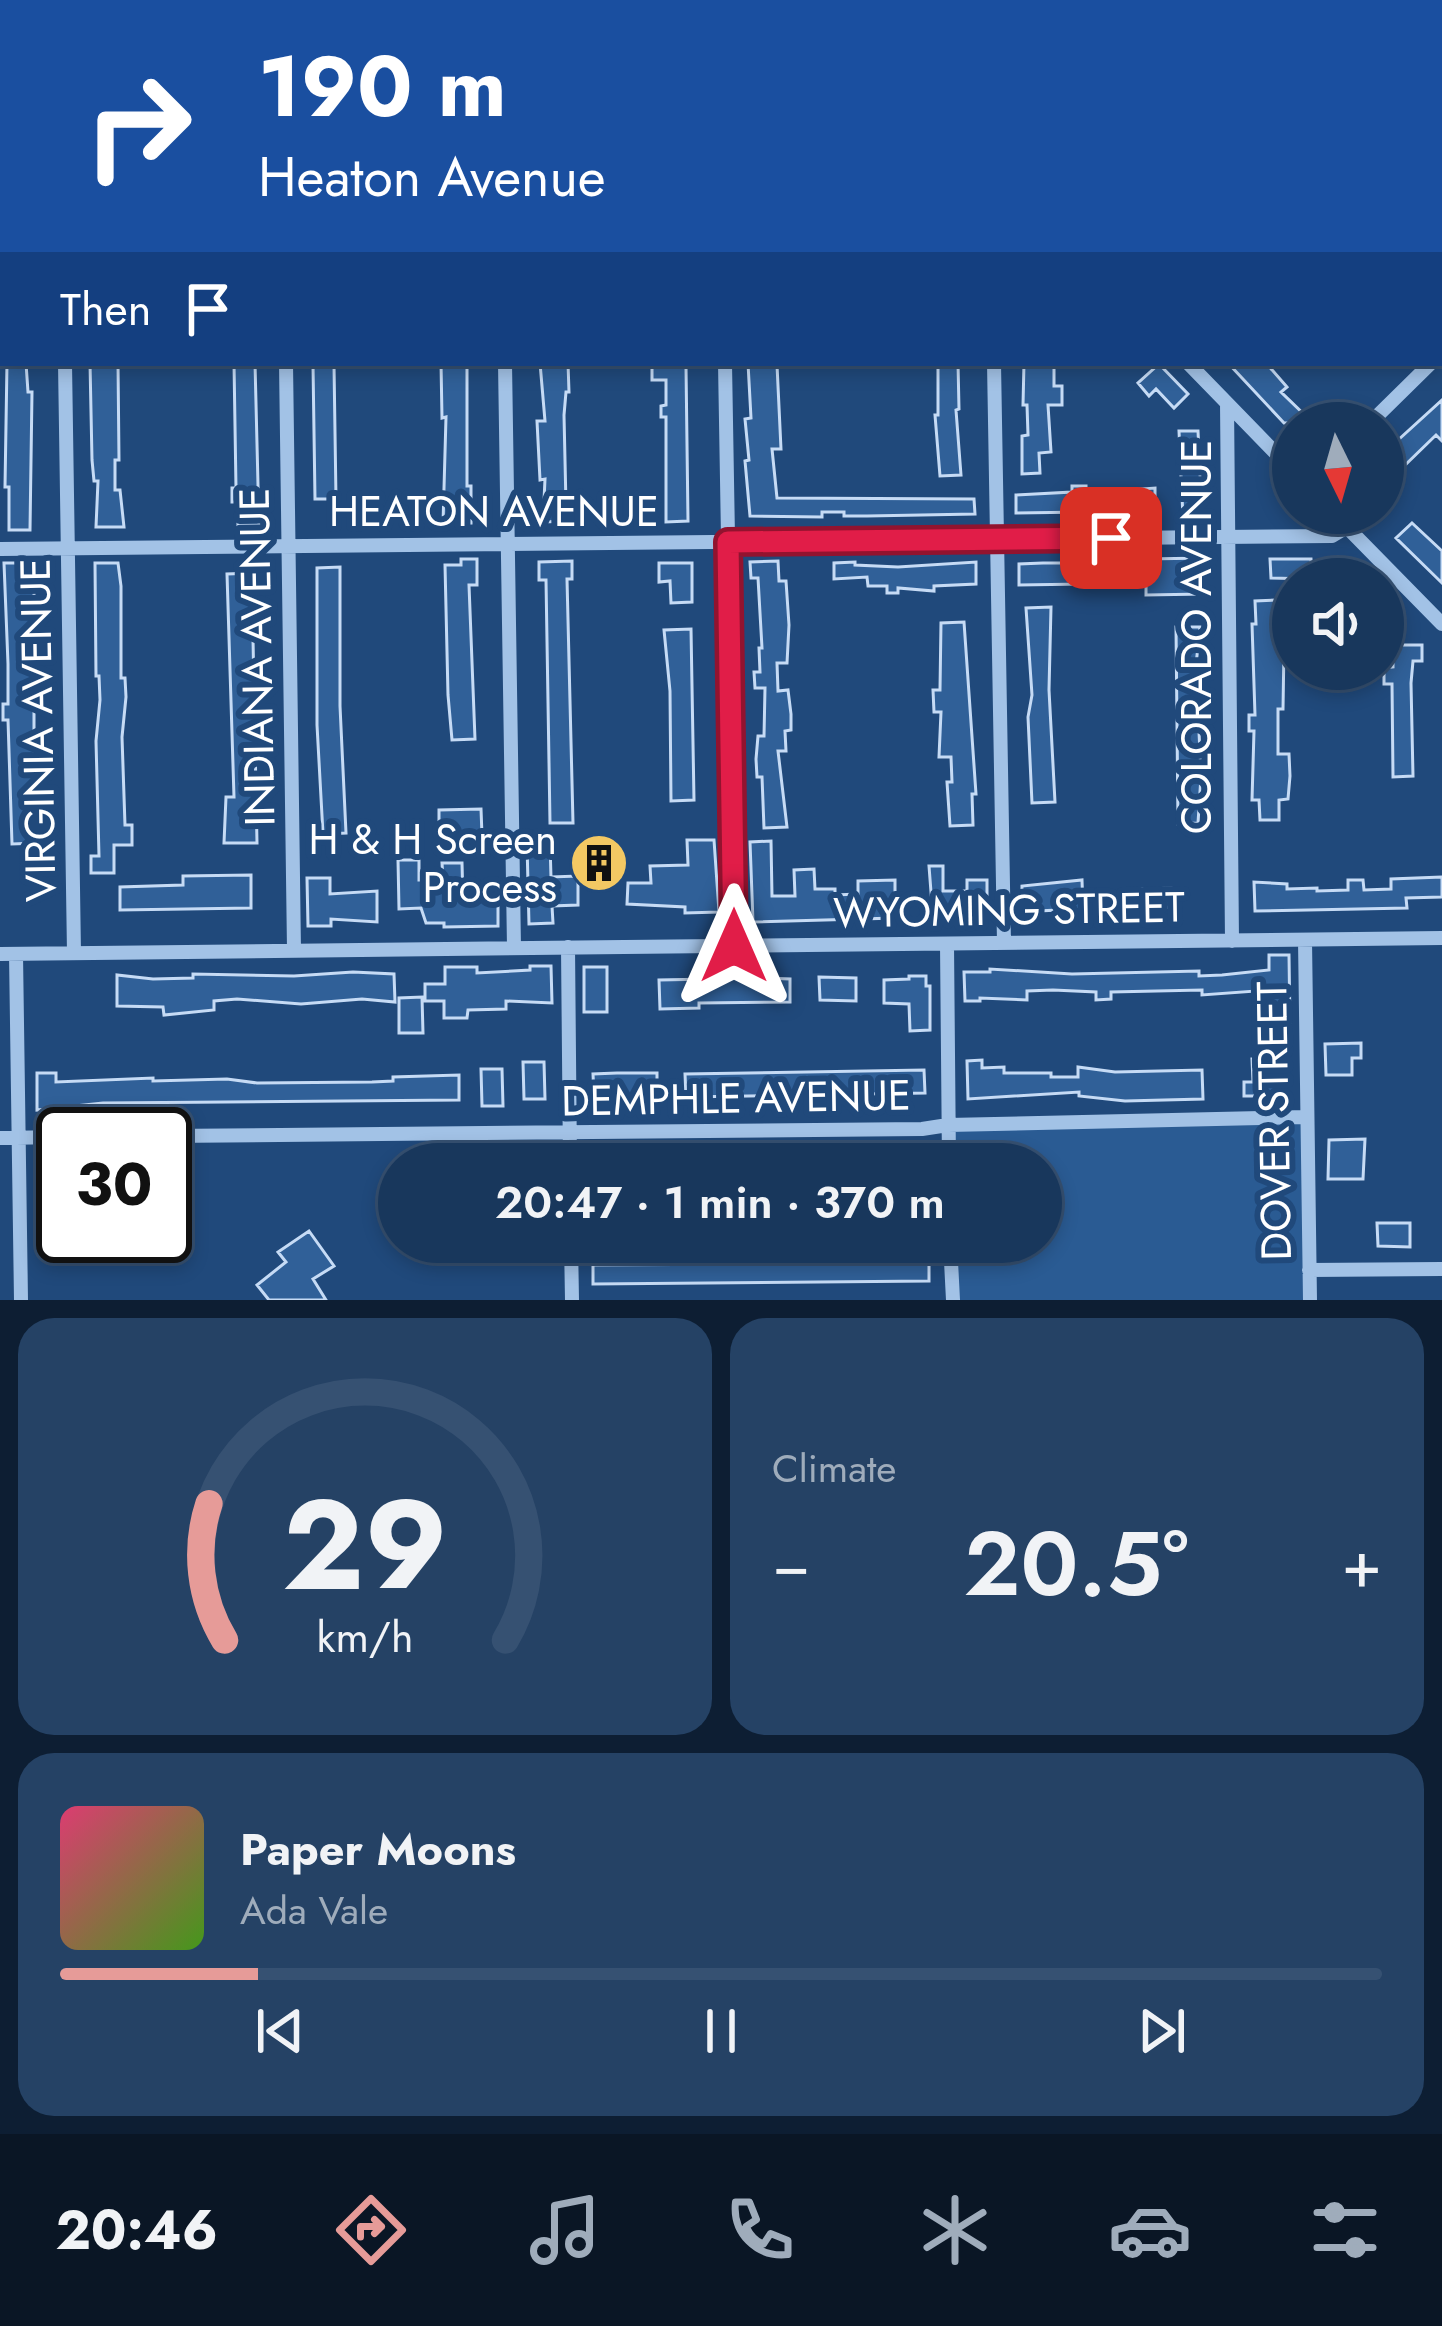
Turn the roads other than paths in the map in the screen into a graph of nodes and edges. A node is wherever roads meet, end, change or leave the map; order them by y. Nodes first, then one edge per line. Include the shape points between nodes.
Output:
1 (65, 366) edge
2 (286, 366) edge
3 (505, 366) edge
4 (725, 366) edge
5 (994, 366) edge
6 (1191, 366) edge
7 (1428, 366) edge
8 (1391, 402) edge
9 (1227, 404) junction
10 (1272, 450) edge
11 (1335, 534) edge
12 (1354, 534) edge
13 (1228, 537) junction
14 (997, 538) junction
15 (728, 542) junction
16 (508, 544) junction
17 (288, 545) junction
18 (68, 547) junction
19 (0, 548) edge
20 (1442, 624) edge
21 (1442, 938) edge
22 (1305, 940) junction
23 (1232, 941) junction
24 (1004, 943) junction
25 (946, 944) junction
26 (734, 946) junction
27 (568, 947) junction
28 (514, 948) junction
29 (294, 950) junction
30 (74, 953) junction
31 (8, 954) edge
32 (1307, 1117) junction
33 (948, 1125) junction
34 (569, 1133) junction
35 (192, 1136) edge
36 (0, 1138) edge
37 (19, 1138) junction
38 (36, 1138) edge
39 (569, 1143) edge
40 (948, 1143) edge
41 (571, 1263) edge
42 (951, 1263) edge
43 (1442, 1269) edge
44 (1309, 1270) junction
45 (21, 1300) edge
46 (572, 1300) edge
47 (953, 1300) edge
48 (1310, 1300) edge

1 - 18 street, VIRGINIA AVENUE
2 - 17 street, INDIANA AVENUE
3 - 16 street
4 - 15 street
5 - 14 street
6 - 9 street
7 - 8 street
9 - 10 street
9 - 13 street, COLORADO AVENUE
11 - 13 street, HEATON AVENUE
12 - 20 street
13 - 14 street, HEATON AVENUE
13 - 23 street, COLORADO AVENUE
14 - 15 street, HEATON AVENUE
14 - 24 street
15 - 16 street, HEATON AVENUE
15 - 26 street
16 - 17 street, HEATON AVENUE
16 - 28 street
17 - 18 street, HEATON AVENUE
17 - 29 street, INDIANA AVENUE
18 - 19 street, HEATON AVENUE
18 - 30 street, VIRGINIA AVENUE
21 - 22 street, WYOMING STREET
22 - 23 street, WYOMING STREET
22 - 32 street, DOVER STREET
23 - 24 street, WYOMING STREET
24 - 25 street, WYOMING STREET
25 - 26 street, WYOMING STREET
25 - 33 street
26 - 27 street, WYOMING STREET
27 - 28 street, WYOMING STREET
27 - 34 street
28 - 29 street, WYOMING STREET
29 - 30 street, WYOMING STREET
30 - 31 street, WYOMING STREET
31 - 37 street
32 - 33 street, DEMPHLE AVENUE
32 - 44 street, DOVER STREET
33 - 34 street, DEMPHLE AVENUE
33 - 40 street
34 - 35 street, DEMPHLE AVENUE
34 - 39 street
36 - 37 street
37 - 38 street
37 - 45 street
41 - 46 street
42 - 47 street
43 - 44 street
44 - 48 street, DOVER STREET

